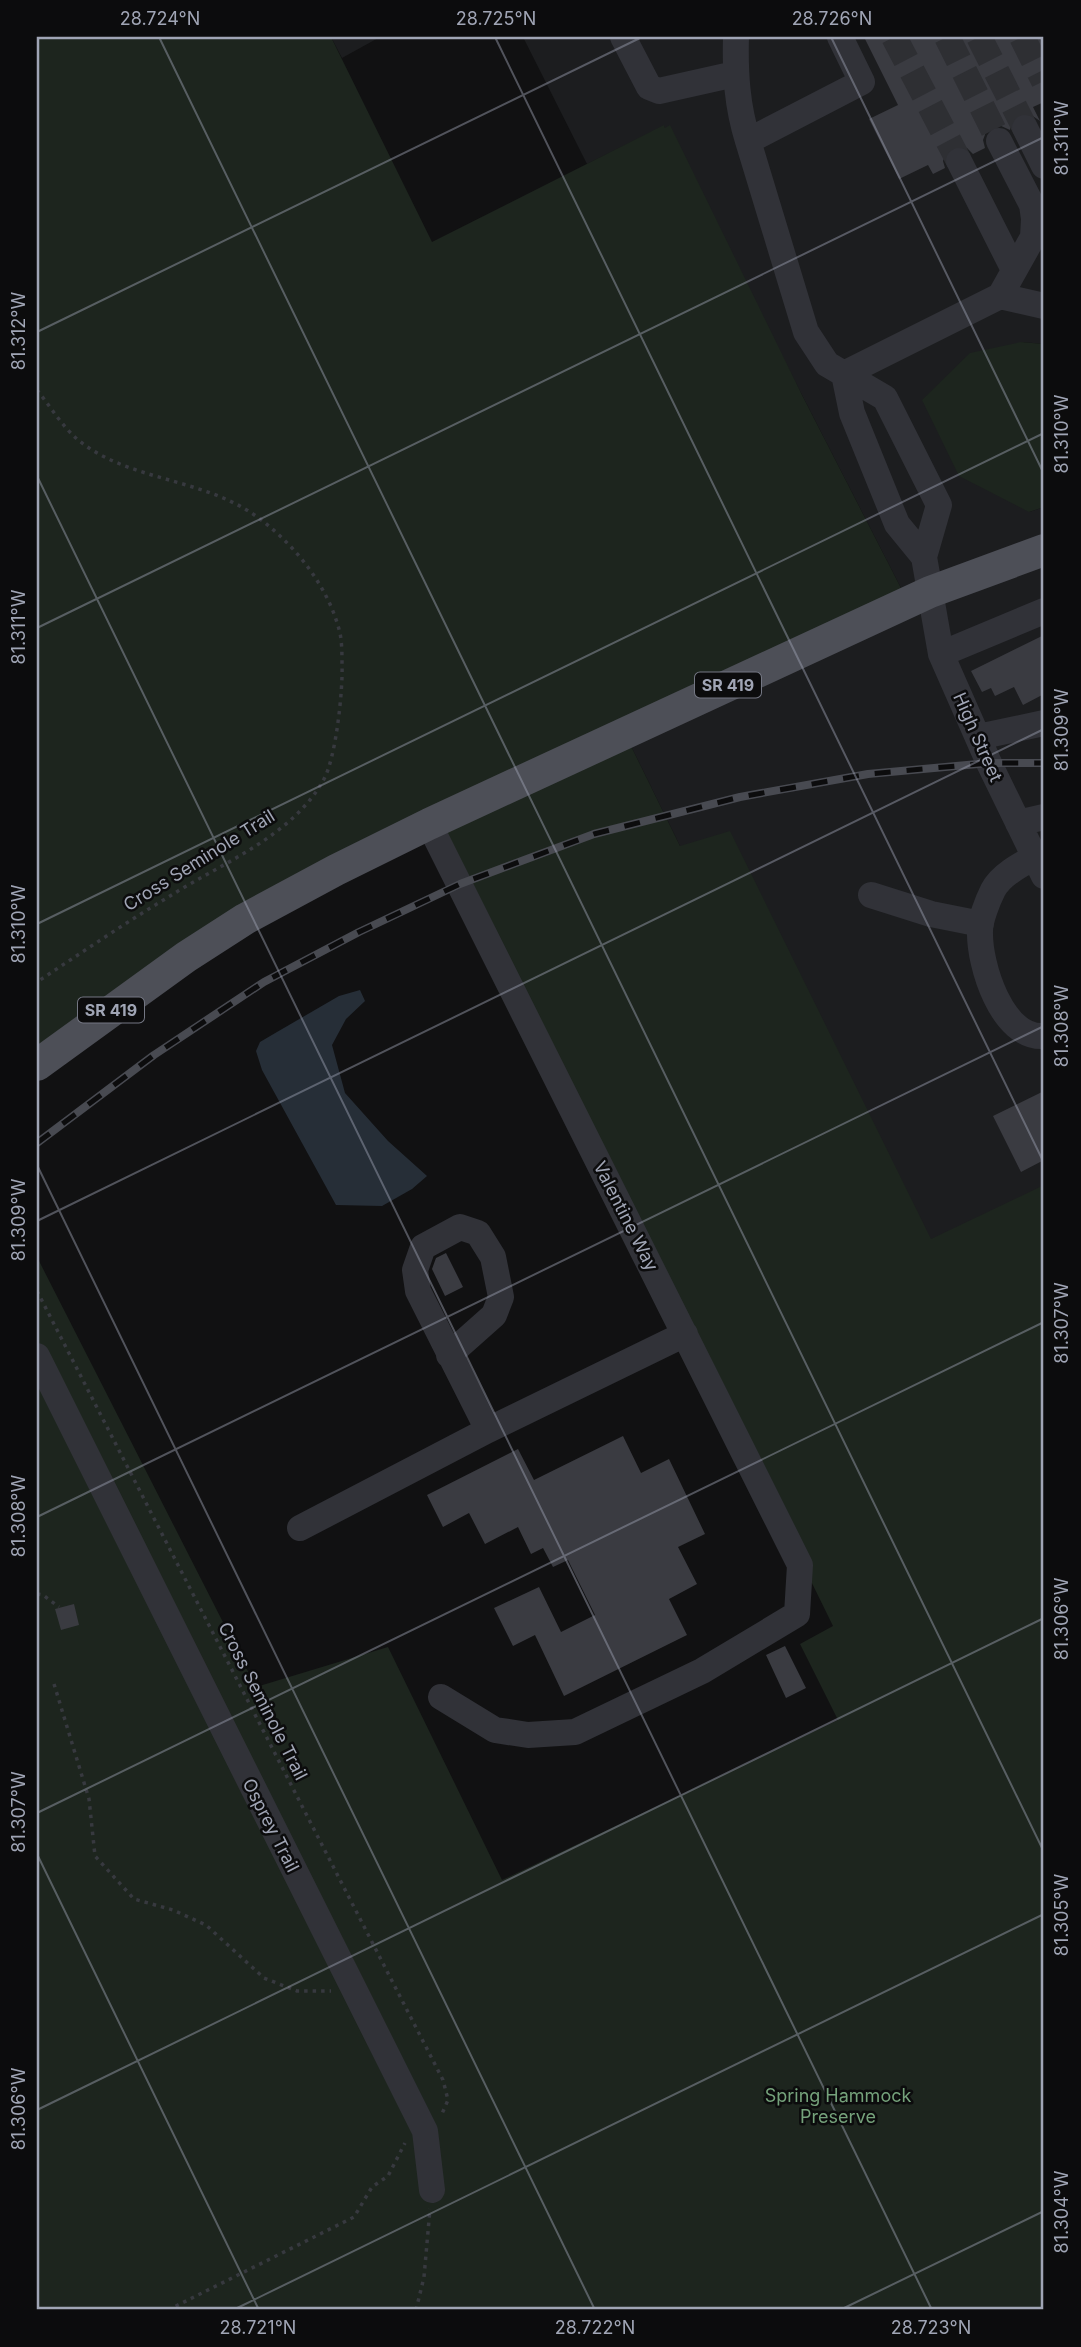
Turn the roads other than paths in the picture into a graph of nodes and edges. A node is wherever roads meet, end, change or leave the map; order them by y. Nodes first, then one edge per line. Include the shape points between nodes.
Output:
1 (623, 37) edge
2 (736, 37) edge
3 (840, 37) edge
4 (735, 74) junction
5 (1026, 128) tunnel mouth
6 (748, 141) junction
7 (999, 141) tunnel mouth
8 (959, 161) tunnel mouth
9 (1044, 166) edge
10 (1014, 270) junction
11 (1000, 296) junction
12 (1042, 300) edge
13 (844, 374) junction
14 (1044, 550) edge
15 (924, 557) junction
16 (930, 592) junction
17 (1044, 611) edge
18 (941, 654) junction
19 (1044, 723) edge
20 (978, 737) junction
21 (1044, 817) edge
22 (1018, 823) junction
23 (429, 824) junction
24 (1040, 866) edge
25 (871, 895) dead end
26 (981, 924) junction
27 (1044, 1036) edge
28 (37, 1065) edge
29 (685, 1334) junction
30 (449, 1355) dead end
31 (37, 1356) edge
32 (488, 1430) junction
33 (300, 1528) dead end
34 (441, 1697) dead end
35 (432, 2190) road end

1 - 4 street via 649,87 659,91
2 - 4 street
3 - 6 street via 862,82
4 - 6 street
5 - 9 street
6 - 13 street via 806,332 827,364
7 - 10 street via 1032,205 1034,219 1033,237
8 - 10 street
10 - 11 street
11 - 12 street
11 - 13 street
13 - 15 street via 852,413 897,524
13 - 15 street via 885,398 939,505
14 - 16 main road, SR 419
15 - 16 street, High Street
16 - 18 street, High Street
16 - 23 main road, SR 419
17 - 18 street
18 - 20 street, High Street
19 - 20 street
20 - 22 street, High Street
21 - 22 street
22 - 24 street, High Street
23 - 28 main road, SR 419 via 245,919
23 - 29 street, Valentine Way
24 - 26 street via 1016,867 994,888
25 - 26 street
26 - 27 street via 984,968 1000,1008 1023,1032
29 - 32 street
29 - 34 street, Valentine Way via 800,1565 797,1614 702,1671 575,1732 528,1735 495,1730
30 - 32 street
31 - 35 street, Osprey Trail via 425,2131
32 - 33 street

